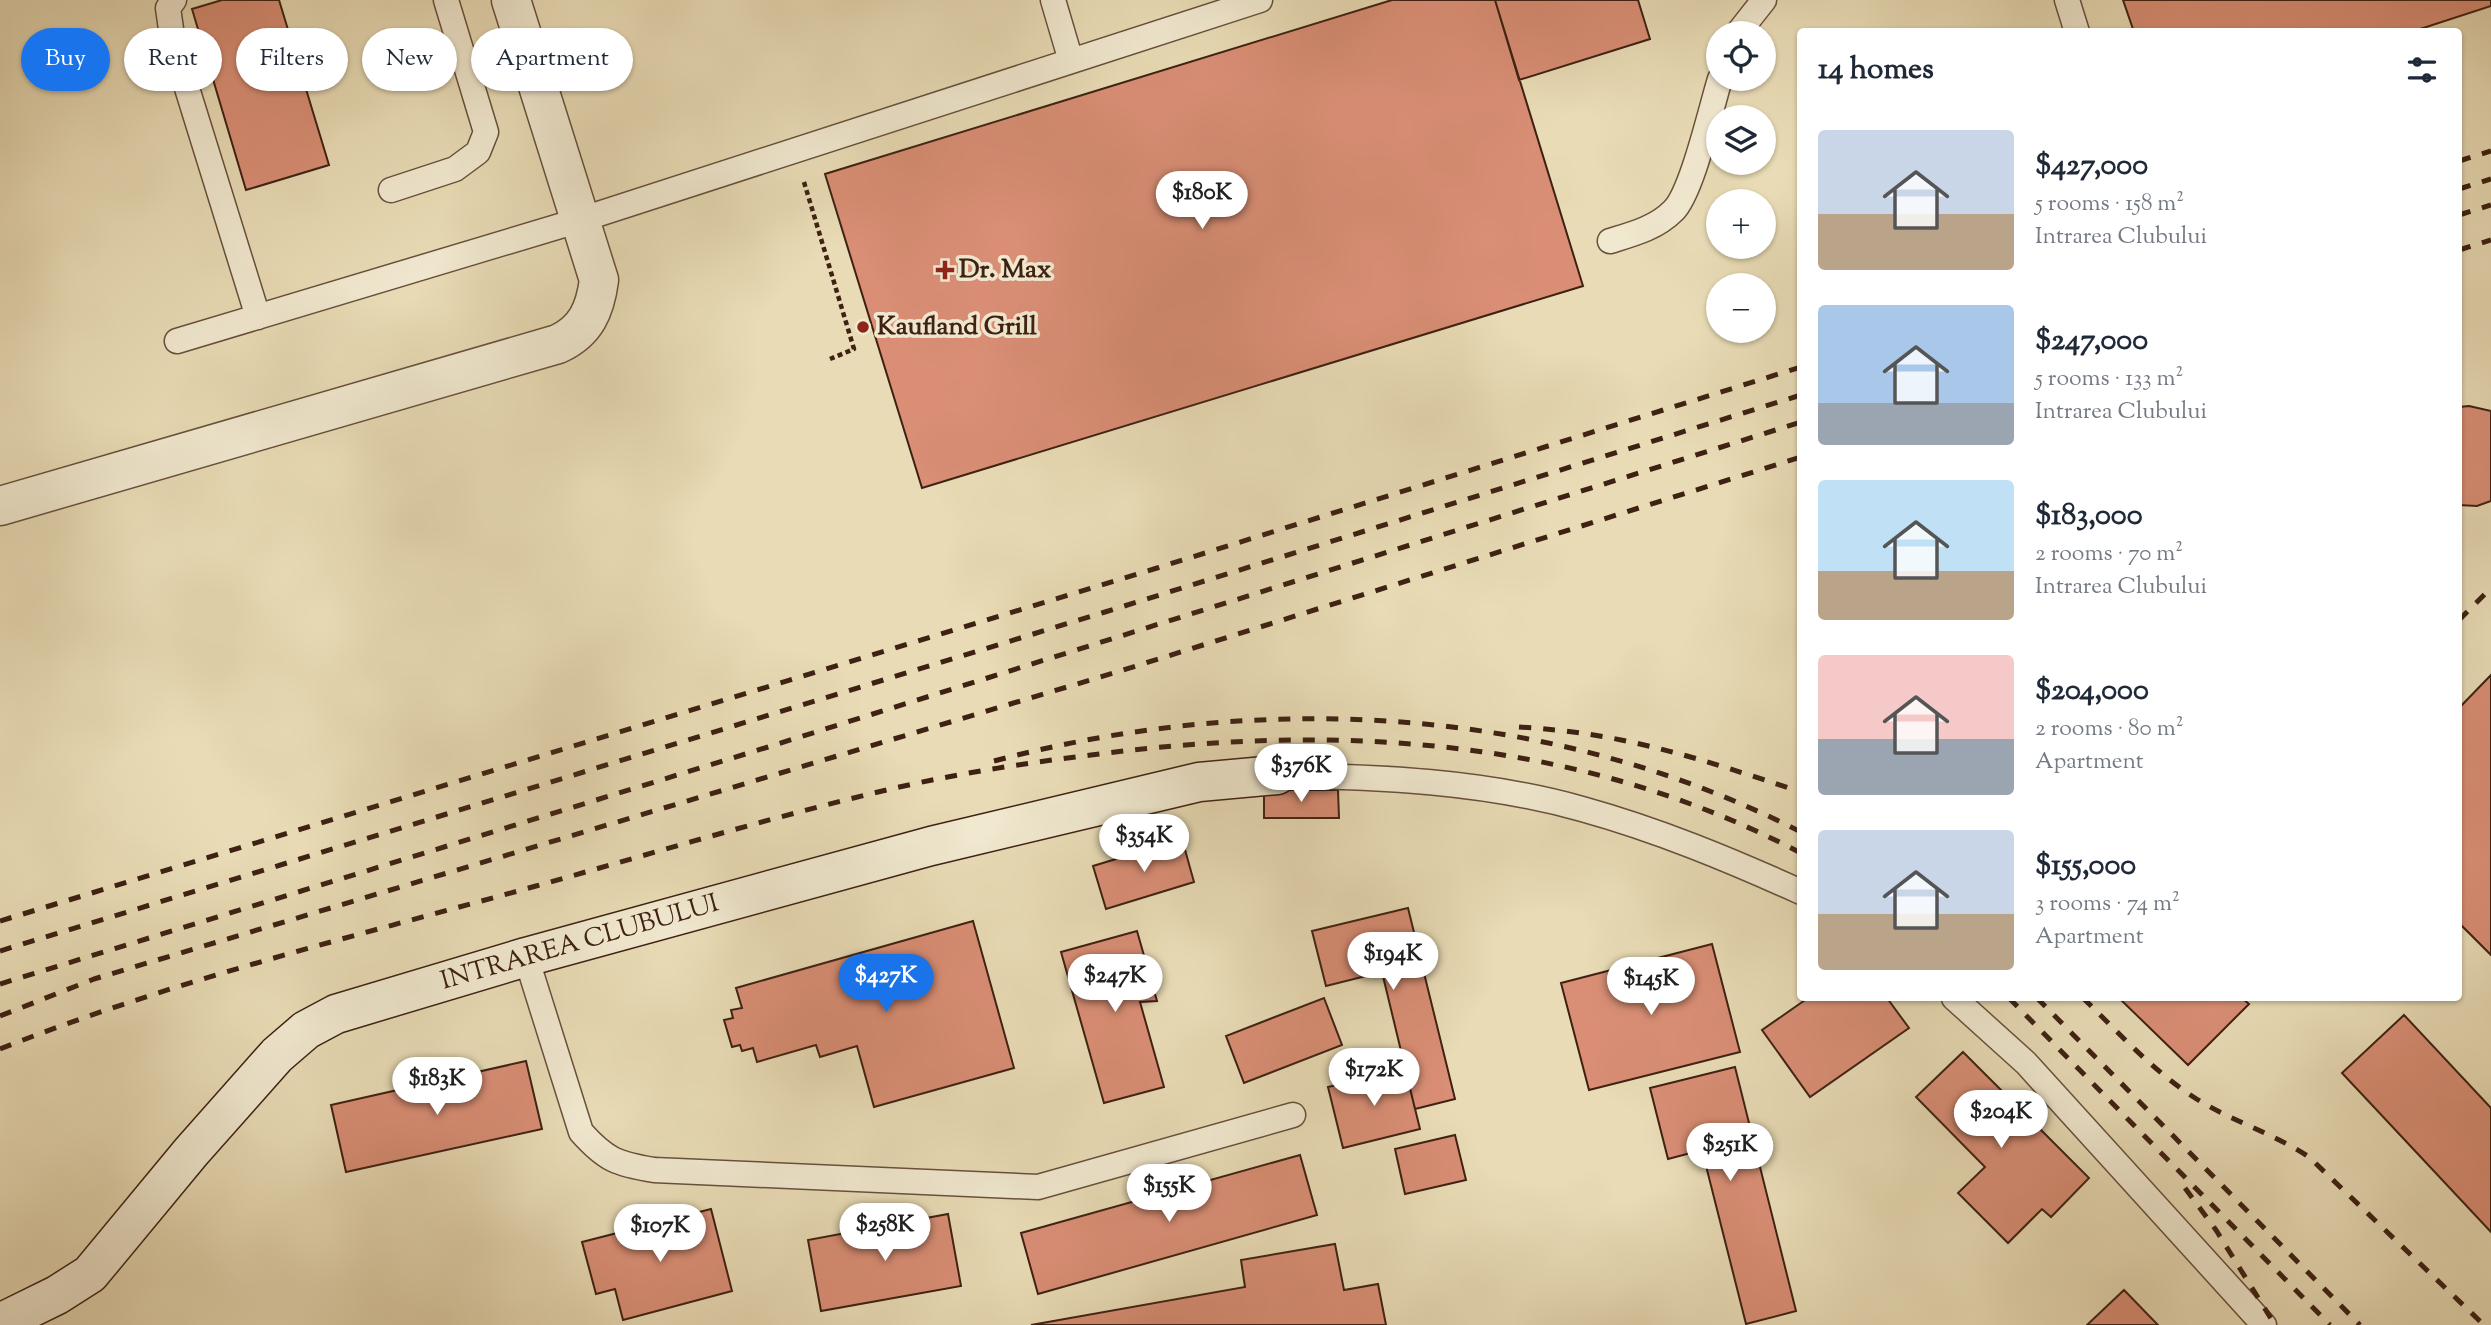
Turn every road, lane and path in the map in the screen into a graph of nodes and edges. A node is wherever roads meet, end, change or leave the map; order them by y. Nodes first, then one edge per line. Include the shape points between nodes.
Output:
1 (174, 0) edge
2 (446, 0) edge
3 (511, 0) edge
4 (1053, 0) edge
5 (1260, 0) edge
6 (1764, 0) edge
7 (2067, 0) edge
8 (1747, 21) edge
9 (2076, 28) edge
10 (1071, 61) junction
11 (1716, 91) edge
12 (794, 151) junction
13 (391, 190) dead end
14 (580, 220) junction
15 (1610, 241) dead end
16 (258, 317) junction
17 (177, 341) dead end
18 (830, 359) dead end
19 (0, 506) edge
20 (1277, 775) joint
21 (1797, 890) edge
22 (526, 957) junction
23 (1957, 1001) edge
24 (1293, 1115) dead end
25 (0, 1323) edge
26 (2264, 1325) edge

1 - 16 lane via 169,8 173,43
2 - 13 lane via 486,132 478,152 455,169
3 - 14 street
4 - 10 lane
5 - 10 lane
6 - 8 lane
7 - 9 lane
10 - 12 lane
11 - 15 lane via 1675,210 1646,230
12 - 14 lane
12 - 18 path via 855,349
14 - 16 lane
14 - 19 street via 599,280 593,311 575,336
16 - 17 lane
20 - 21 lane via 1471,786 1559,803 1695,846
20 - 22 street, INTRAREA CLUBULUI via 1199,782 1140,794
22 - 24 lane via 581,1132 600,1154 628,1166 1038,1187
22 - 25 street, INTRAREA CLUBULUI via 336,1014 306,1030 254,1080 90,1274
23 - 26 lane via 2026,1063

